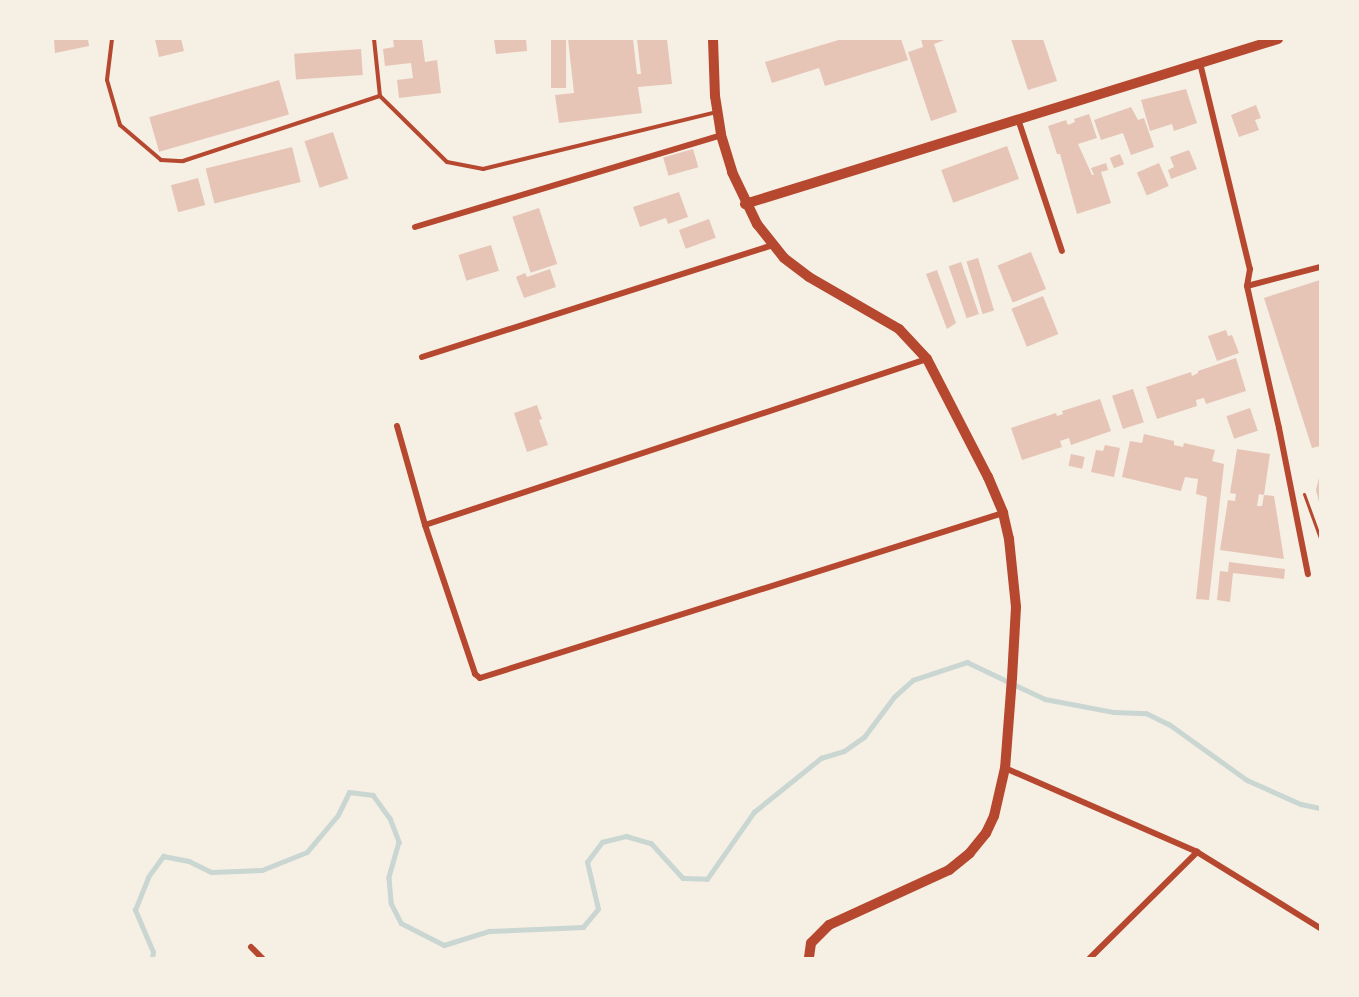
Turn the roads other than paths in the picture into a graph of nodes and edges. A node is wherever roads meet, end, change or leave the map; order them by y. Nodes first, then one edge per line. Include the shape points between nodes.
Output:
1 (112, 39) edge
2 (374, 39) edge
3 (713, 39) edge
4 (1278, 39) edge
5 (1200, 63) junction
6 (380, 96) junction
7 (717, 112) junction
8 (1018, 119) junction
9 (721, 135) junction
10 (745, 204) junction
11 (415, 227) dead end
12 (773, 245) junction
13 (1062, 251) dead end
14 (1320, 267) edge
15 (1246, 286) junction
16 (422, 357) dead end
17 (927, 359) junction
18 (397, 426) dead end
19 (1003, 513) junction
20 (425, 525) junction
21 (1308, 574) dead end
22 (1005, 768) junction
23 (1197, 852) junction
24 (1320, 928) edge
25 (251, 947) dead end
26 (262, 958) edge
27 (809, 958) edge
28 (1090, 958) edge

1 - 6 lane via 107,80 120,125 161,160 183,161
2 - 6 lane
3 - 7 main road
4 - 5 main road
5 - 8 main road
5 - 15 street via 1250,269
6 - 7 lane via 447,162 483,168
7 - 9 main road
8 - 10 main road
8 - 13 street
9 - 10 main road
9 - 11 street
10 - 12 main road
12 - 16 street
12 - 17 main road via 809,277 899,329
14 - 15 street
15 - 21 street
17 - 19 main road via 964,427
17 - 20 street
18 - 20 street
19 - 20 street via 480,678 475,674
19 - 22 main road via 1016,607
22 - 23 street
22 - 27 main road via 994,816 970,853 949,870 829,925 811,943
23 - 24 street
23 - 28 street
25 - 26 street

